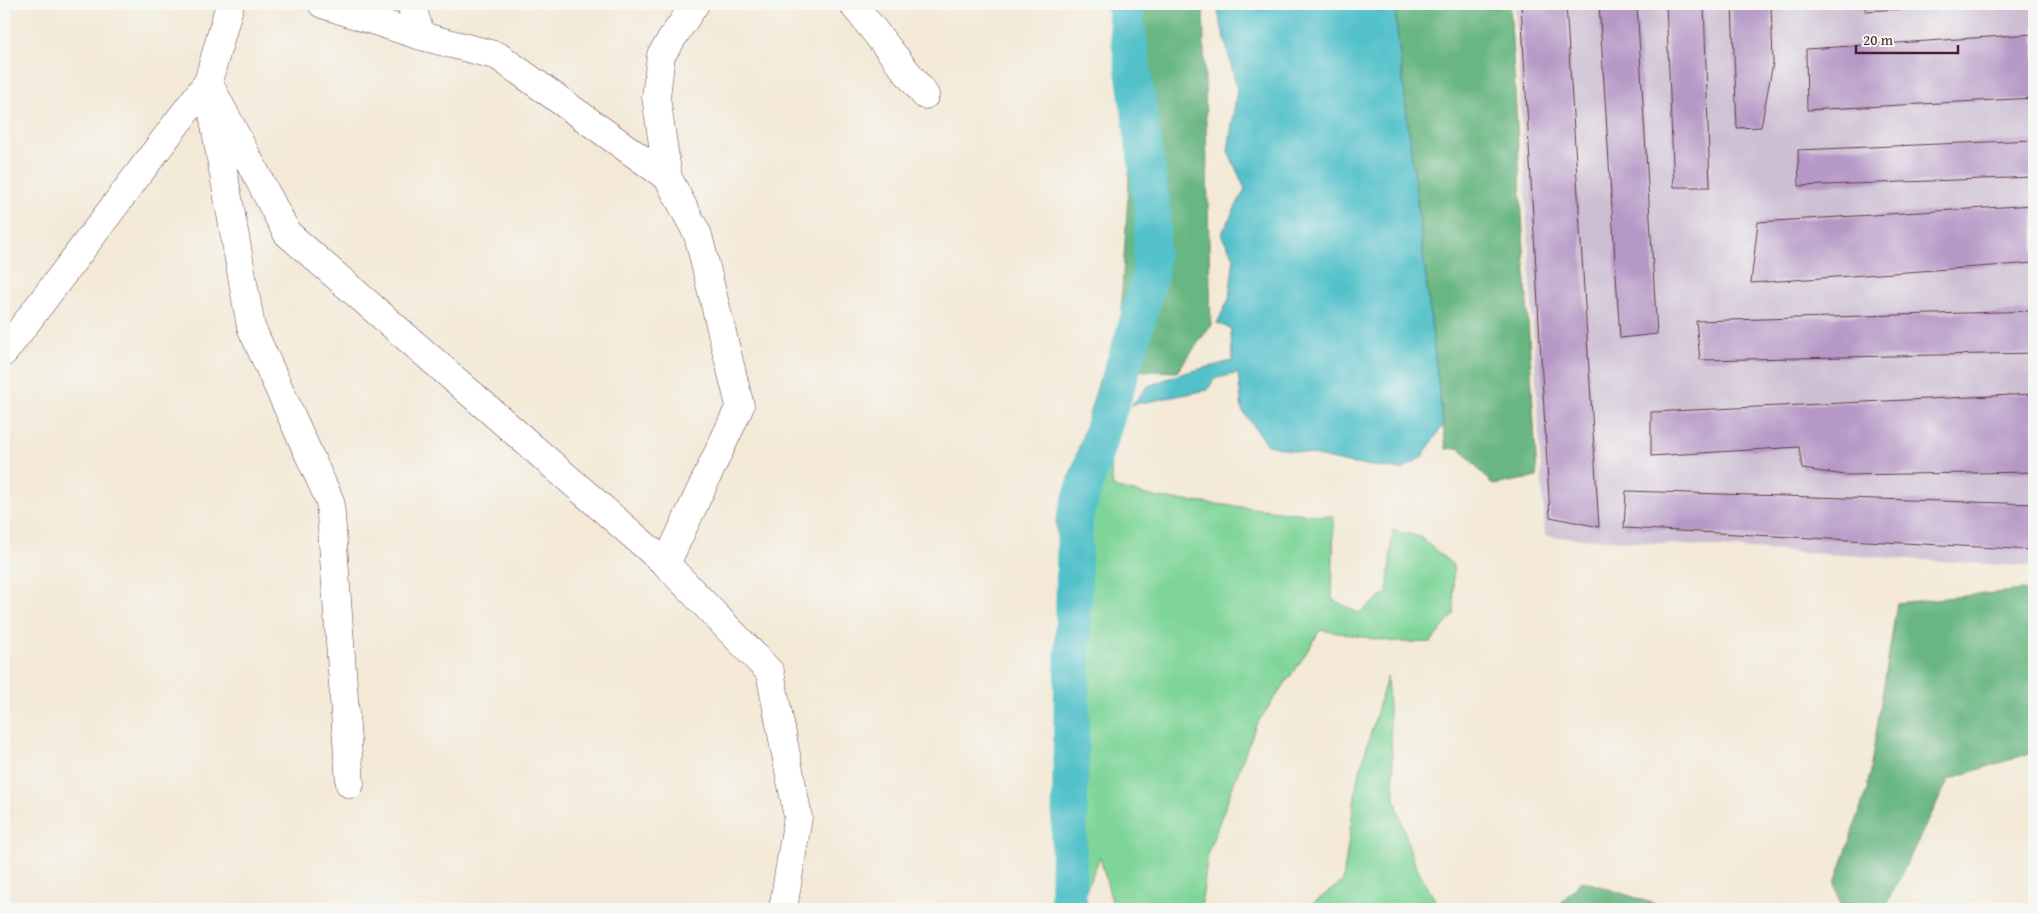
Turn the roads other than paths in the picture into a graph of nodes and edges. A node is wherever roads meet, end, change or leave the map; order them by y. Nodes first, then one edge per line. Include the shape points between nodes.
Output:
1 (230, 4) edge
2 (322, 4) edge
3 (411, 4) edge
4 (695, 4) edge
5 (853, 4) edge
6 (421, 36) junction
7 (208, 82) junction
8 (925, 95) dead end
9 (668, 178) junction
10 (4, 352) edge
11 (666, 564) junction
12 (350, 784) dead end
13 (783, 909) edge

1 - 7 lane
2 - 6 lane
3 - 6 lane
4 - 9 lane via 661,55 656,98
5 - 8 lane
6 - 9 lane via 498,56
7 - 10 lane
7 - 11 lane via 287,233
7 - 12 lane via 251,327 330,500
9 - 11 lane via 698,235 740,406
11 - 13 lane via 770,672 798,817

